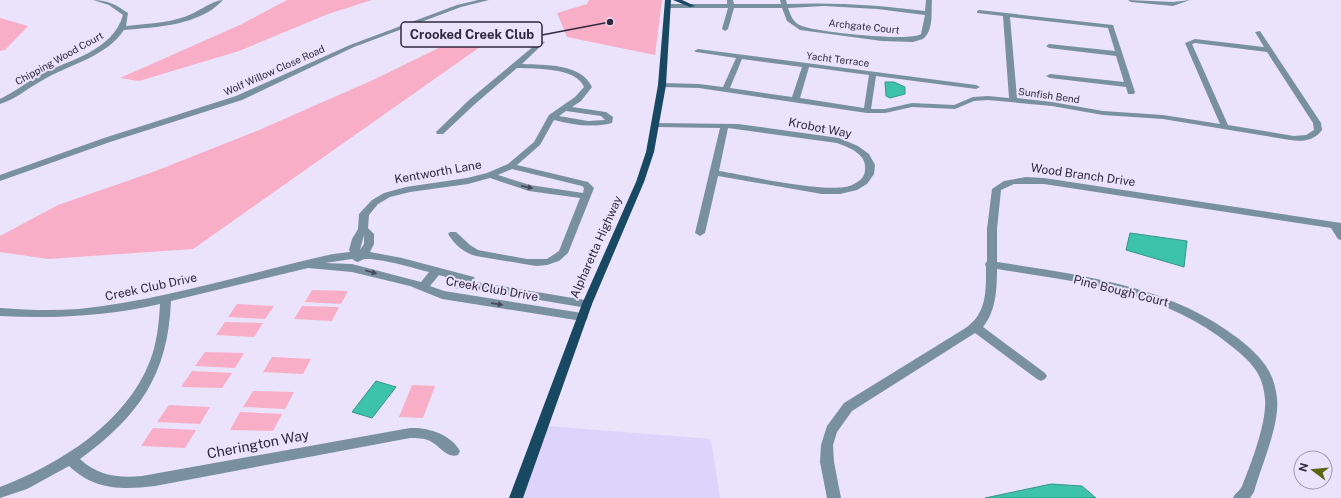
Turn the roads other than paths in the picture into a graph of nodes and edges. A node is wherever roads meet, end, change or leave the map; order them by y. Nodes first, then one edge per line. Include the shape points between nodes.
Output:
1 (96, 0) edge
2 (220, 0) edge
3 (486, 0) edge
4 (676, 0) edge
5 (929, 0) edge
6 (1131, 0) edge
7 (1187, 0) edge
8 (668, 3) edge
9 (730, 3) edge
10 (784, 3) edge
11 (692, 6) junction
12 (979, 12) dead end
13 (928, 13) junction
14 (1006, 14) junction
15 (123, 28) junction
16 (725, 29) dead end
17 (1258, 32) dead end
18 (542, 42) dead end
19 (1049, 46) dead end
20 (1270, 50) junction
21 (698, 51) dead end
22 (1119, 54) junction
23 (740, 56) junction
24 (806, 64) junction
25 (515, 66) junction
26 (873, 73) junction
27 (1050, 76) dead end
28 (662, 84) junction
29 (976, 87) dead end
30 (725, 91) junction
31 (1013, 100) junction
32 (795, 101) junction
33 (0, 102) edge
34 (565, 108) junction
35 (867, 111) junction
36 (552, 117) junction
37 (656, 125) junction
38 (725, 125) junction
39 (1225, 127) junction
40 (440, 132) dead end
41 (511, 166) junction
42 (714, 173) junction
43 (490, 175) junction
44 (0, 178) edge
45 (587, 196) junction
46 (1337, 226) edge
47 (700, 233) dead end
48 (453, 234) dead end
49 (1341, 237) edge
50 (359, 256) junction
51 (990, 264) junction
52 (305, 265) junction
53 (352, 268) junction
54 (433, 274) junction
55 (473, 284) junction
56 (423, 287) junction
57 (166, 298) junction
58 (587, 304) junction
59 (0, 312) edge
60 (582, 317) junction
61 (975, 327) junction
62 (1041, 376) dead end
63 (454, 451) dead end
64 (70, 458) junction
65 (0, 493) edge
66 (516, 498) edge
67 (834, 498) edge
68 (1240, 498) edge

1 - 15 street via 120,8 126,14
2 - 15 street via 205,10 184,18 161,24
3 - 44 street, Wolf Willow Close Road via 459,6 348,48 239,98 107,140
4 - 11 main road
5 - 13 street, Archgate Court
6 - 7 street via 1173,4
8 - 11 street
8 - 28 main road, Alpharetta Highway
9 - 10 street
9 - 11 street
9 - 16 street
10 - 13 street
10 - 13 street, Archgate Court via 789,20 800,28 893,40 913,41 921,38 925,34
12 - 14 street
14 - 22 street via 1111,26
14 - 31 street
15 - 33 street, Chipping Wood Court via 103,47 43,76
17 - 20 street, Sunfish Bend
18 - 25 street
19 - 22 street
20 - 39 street via 1195,41 1188,43 1222,115
20 - 39 street, Sunfish Bend via 1317,123 1317,132 1298,138
21 - 23 street, Yacht Terrace
22 - 27 street via 1131,88
23 - 24 street, Yacht Terrace
23 - 30 street
24 - 26 street, Yacht Terrace
24 - 32 street
25 - 34 street, Kentworth Lane via 564,71 584,78 588,83 586,92
25 - 40 street
26 - 29 street, Yacht Terrace
26 - 35 street
28 - 30 street, Sunfish Bend via 700,86
28 - 37 main road, Alpharetta Highway
30 - 32 street, Sunfish Bend
31 - 35 street, Sunfish Bend via 980,98 955,107 909,105 885,111
31 - 39 street, Sunfish Bend
32 - 35 street, Sunfish Bend
34 - 36 street, Kentworth Lane
34 - 36 street via 603,114 609,117 609,121 602,124
36 - 41 street, Kentworth Lane via 536,142
37 - 38 street, Krobot Way
37 - 58 main road, Alpharetta Highway via 640,182
38 - 42 street
38 - 42 street, Krobot Way via 845,143 865,154 869,162 869,173 860,186 840,192
41 - 43 street, Kentworth Lane
41 - 45 street via 585,184 589,188
42 - 47 street
43 -> 45 street via 529,188
43 - 50 street, Kentworth Lane via 468,181 410,188 387,195 367,210 362,220 363,229 369,234 369,244
45 - 48 street via 563,253 549,261 533,263 485,255 465,247
46 - 49 street
46 - 51 street, Wood Branch Drive via 1044,181 1013,180 1003,183 996,189
50 - 52 street, Creek Club Drive via 324,259
50 - 53 street, Kentworth Lane
50 - 54 street, Creek Club Drive via 402,261
51 - 61 street, Wood Branch Drive via 990,300 982,320
51 - 68 street, Pine Bough Court via 1057,275 1157,298 1191,312 1238,344 1262,370 1272,400 1268,426 1247,492
52 - 53 street, Creek Club Drive
52 - 57 street, Creek Club Drive
53 -> 56 street, Creek Club Drive
54 - 55 street, Creek Club Drive via 456,283
54 - 55 street, Creek Club Drive via 470,280
54 - 56 street
55 - 58 street, Creek Club Drive
56 -> 60 street, Creek Club Drive via 442,295 462,299
57 - 59 street, Creek Club Drive via 82,313
57 - 64 street via 160,347 149,379 109,429
58 - 60 main road, Alpharetta Highway
60 - 66 main road, Alpharetta Highway
61 - 62 street
61 - 67 street, Wood Branch Drive via 848,407 830,430 827,445
63 - 64 street, Cherington Way via 434,436 422,432 410,433 124,484 103,481 86,474
64 - 65 street

